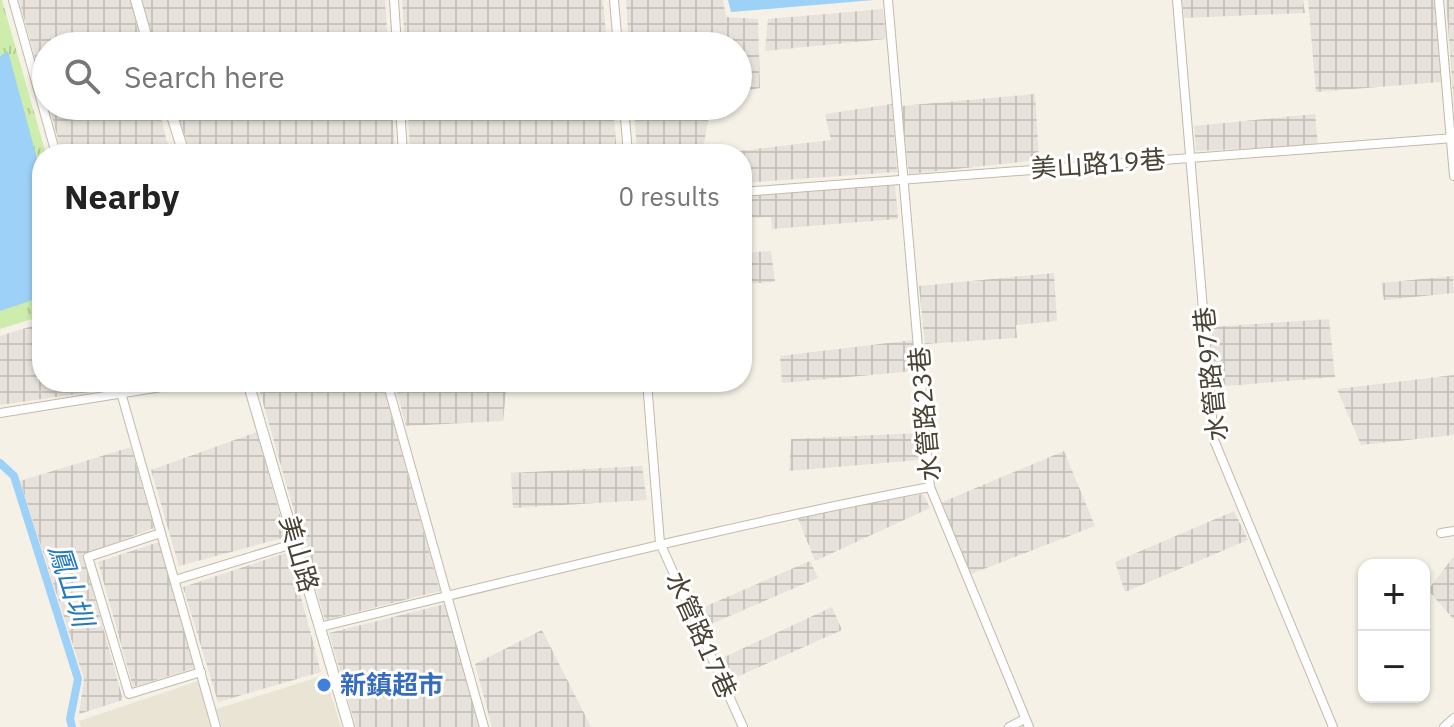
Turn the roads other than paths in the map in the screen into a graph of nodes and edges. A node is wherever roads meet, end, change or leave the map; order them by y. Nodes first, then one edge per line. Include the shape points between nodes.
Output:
1 (13, 0) edge
2 (136, 0) edge
3 (394, 0) edge
4 (614, 0) edge
5 (888, 0) edge
6 (1177, 0) edge
7 (1439, 0) edge
8 (145, 32) edge
9 (396, 32) edge
10 (617, 32) edge
11 (32, 68) edge
12 (47, 120) edge
13 (173, 120) edge
14 (401, 120) edge
15 (625, 120) edge
16 (1453, 138) edge
17 (53, 144) edge
18 (181, 144) edge
19 (402, 144) edge
20 (627, 144) edge
21 (1191, 157) junction
22 (1454, 176) edge
23 (905, 179) junction
24 (752, 191) edge
25 (134, 392) edge
26 (251, 392) edge
27 (390, 392) edge
28 (648, 392) edge
29 (122, 394) junction
30 (0, 413) edge
31 (930, 487) junction
32 (1454, 531) edge
33 (161, 533) junction
34 (1441, 533) dead end
35 (296, 543) junction
36 (660, 543) junction
37 (175, 580) junction
38 (449, 596) junction
39 (320, 627) junction
40 (201, 672) junction
41 (1454, 718) edge
42 (1027, 723) edge
43 (740, 725) edge
44 (216, 727) edge
45 (349, 727) edge
46 (484, 727) edge
47 (1009, 727) edge
48 (1333, 727) edge
49 (1444, 727) edge

1 - 11 street
2 - 8 street
3 - 9 street
4 - 10 street
5 - 23 street, 水管路23巷
6 - 21 street, 水管路97巷
7 - 16 street
12 - 17 street
13 - 18 street
14 - 19 street
15 - 20 street
16 - 21 street, 美山路19巷
16 - 22 street
21 - 23 street, 美山路19巷
21 - 48 street, 水管路97巷 via 1214,440
23 - 24 street, 美山路19巷
23 - 31 street, 水管路23巷
25 - 29 street
26 - 35 street, 美山路
27 - 38 street
28 - 36 street, 水管路17巷
29 - 30 street
29 - 33 street
31 - 36 street
31 - 42 street, 水管路23巷
32 - 34 street
33 - 37 street
33 - 40 street via 88,557 129,694
35 - 37 street
35 - 39 street, 美山路
36 - 38 street
36 - 43 street, 水管路17巷
37 - 40 street
38 - 39 street
38 - 46 street
39 - 45 street, 美山路
40 - 44 street
41 - 49 street
42 - 47 street

